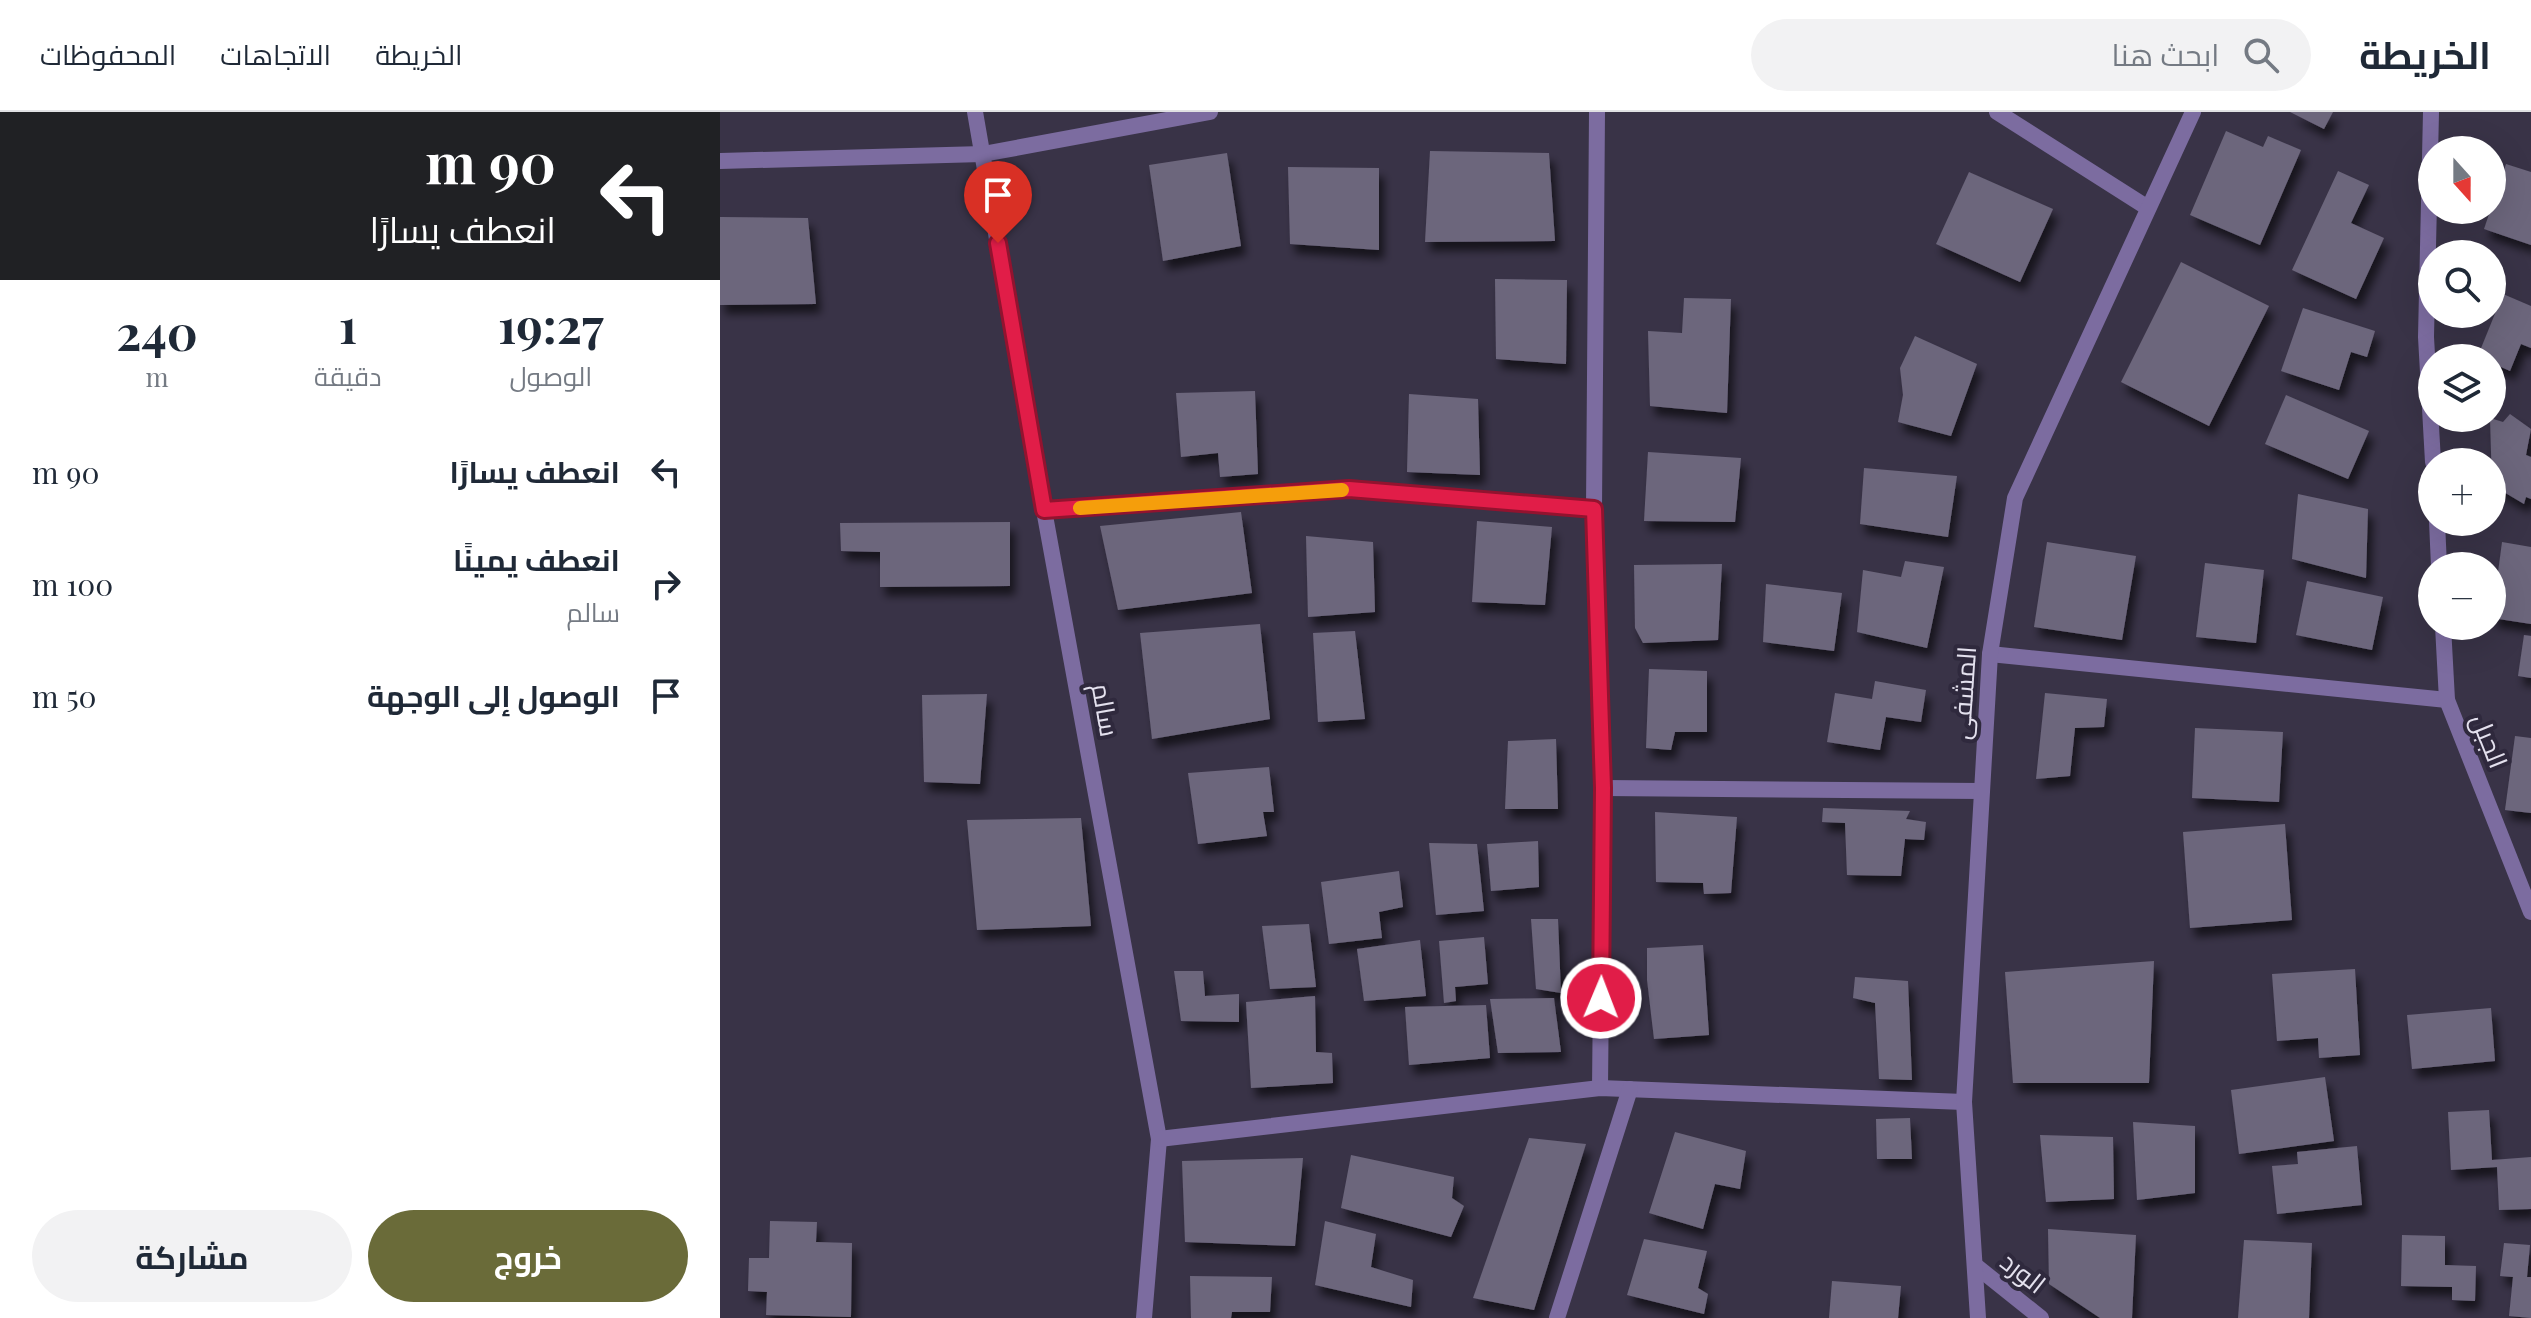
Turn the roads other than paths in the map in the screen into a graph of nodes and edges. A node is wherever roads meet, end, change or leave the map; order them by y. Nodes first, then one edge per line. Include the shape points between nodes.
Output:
1 (975, 112) edge
2 (1210, 112) edge
3 (1597, 112) edge
4 (1997, 112) edge
5 (2193, 112) edge
6 (2431, 112) edge
7 (983, 154) junction
8 (720, 161) edge
9 (2148, 208) junction
10 (2432, 448) edge
11 (1594, 509) junction
12 (1044, 510) junction
13 (2444, 640) edge
14 (1990, 654) junction
15 (2447, 700) junction
16 (1603, 788) junction
17 (1981, 791) junction
18 (2531, 912) edge
19 (1600, 1088) junction
20 (1630, 1089) junction
21 (1964, 1102) junction
22 (1159, 1139) junction
23 (1976, 1266) junction
24 (1144, 1318) edge
25 (1557, 1318) edge
26 (1978, 1318) edge
27 (2041, 1318) edge

1 - 7 street, سالم
2 - 7 street
3 - 11 street
4 - 9 street
5 - 9 street, المشفى
6 - 10 street via 2426,337
7 - 8 street
7 - 12 street, سالم
9 - 14 street, المشفى via 2015,498
11 - 12 street via 1349,489
11 - 16 street
12 - 22 street, سالم
13 - 15 street, الجبل
14 - 15 street
14 - 17 street, المشفى
15 - 18 street, الجبل
16 - 17 street
16 - 19 street
17 - 21 street, المشفى
19 - 20 street
19 - 22 street
20 - 21 street
20 - 25 street
21 - 23 street, المشفى
22 - 24 street, سالم
23 - 26 street, المشفى
23 - 27 street, الورد

